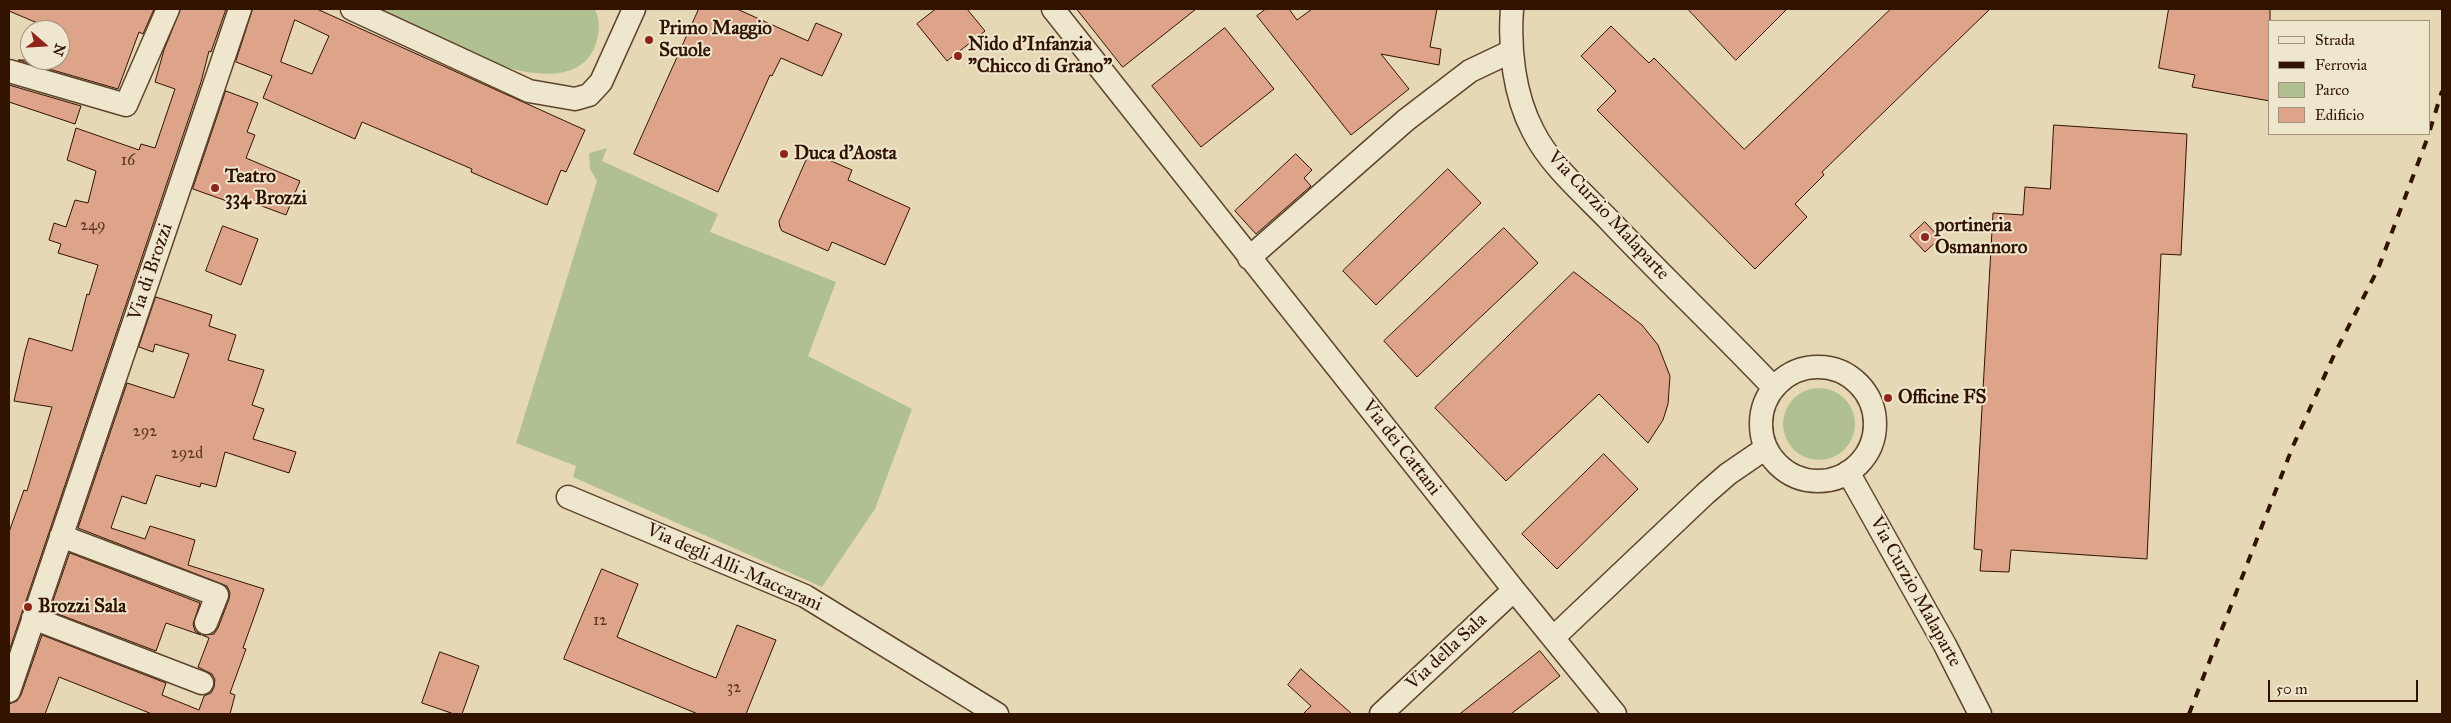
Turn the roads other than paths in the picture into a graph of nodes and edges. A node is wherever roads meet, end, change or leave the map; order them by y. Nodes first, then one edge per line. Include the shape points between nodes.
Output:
1 (168, 9) edge
2 (240, 9) edge
3 (352, 9) edge
4 (634, 9) edge
5 (1053, 9) edge
6 (1512, 9) edge
7 (1512, 51) junction
8 (9, 71) edge
9 (1249, 258) junction
10 (1774, 388) junction
11 (1766, 448) junction
12 (1848, 472) junction
13 (568, 497) dead end
14 (61, 536) junction
15 (1514, 590) junction
16 (33, 618) junction
17 (206, 623) dead end
18 (1553, 638) junction
19 (202, 683) dead end
20 (9, 691) edge
21 (997, 714) edge
22 (1381, 714) edge
23 (1615, 714) edge
24 (1980, 714) edge

1 - 8 street via 126,105
2 - 14 street, Via di Brozzi
3 - 4 street via 529,91 575,100 589,95 601,82
5 - 9 street, Via dei Cattani
6 - 7 street, Via Curzio Malaparte
7 - 9 street via 1470,71 1406,120
7 - 10 street, Via Curzio Malaparte via 1528,120 1547,153 1613,225
9 - 15 street, Via dei Cattani
10 - 11 street via 1761,418
10 - 12 street via 1797,371 1821,367 1842,372 1862,388 1872,409 1874,431 1867,452
11 - 12 street via 1783,468 1804,479 1828,480
11 - 18 street via 1705,494
12 - 24 street, Via Curzio Malaparte
13 - 21 street, Via degli Alli-Maccarani via 804,596
14 - 16 street, Via di Brozzi
14 - 17 street via 216,595
15 - 18 street, Via dei Cattani
15 - 22 street, Via della Sala
16 - 19 street
16 - 20 street, Via di Brozzi
18 - 23 street, Via dei Cattani

